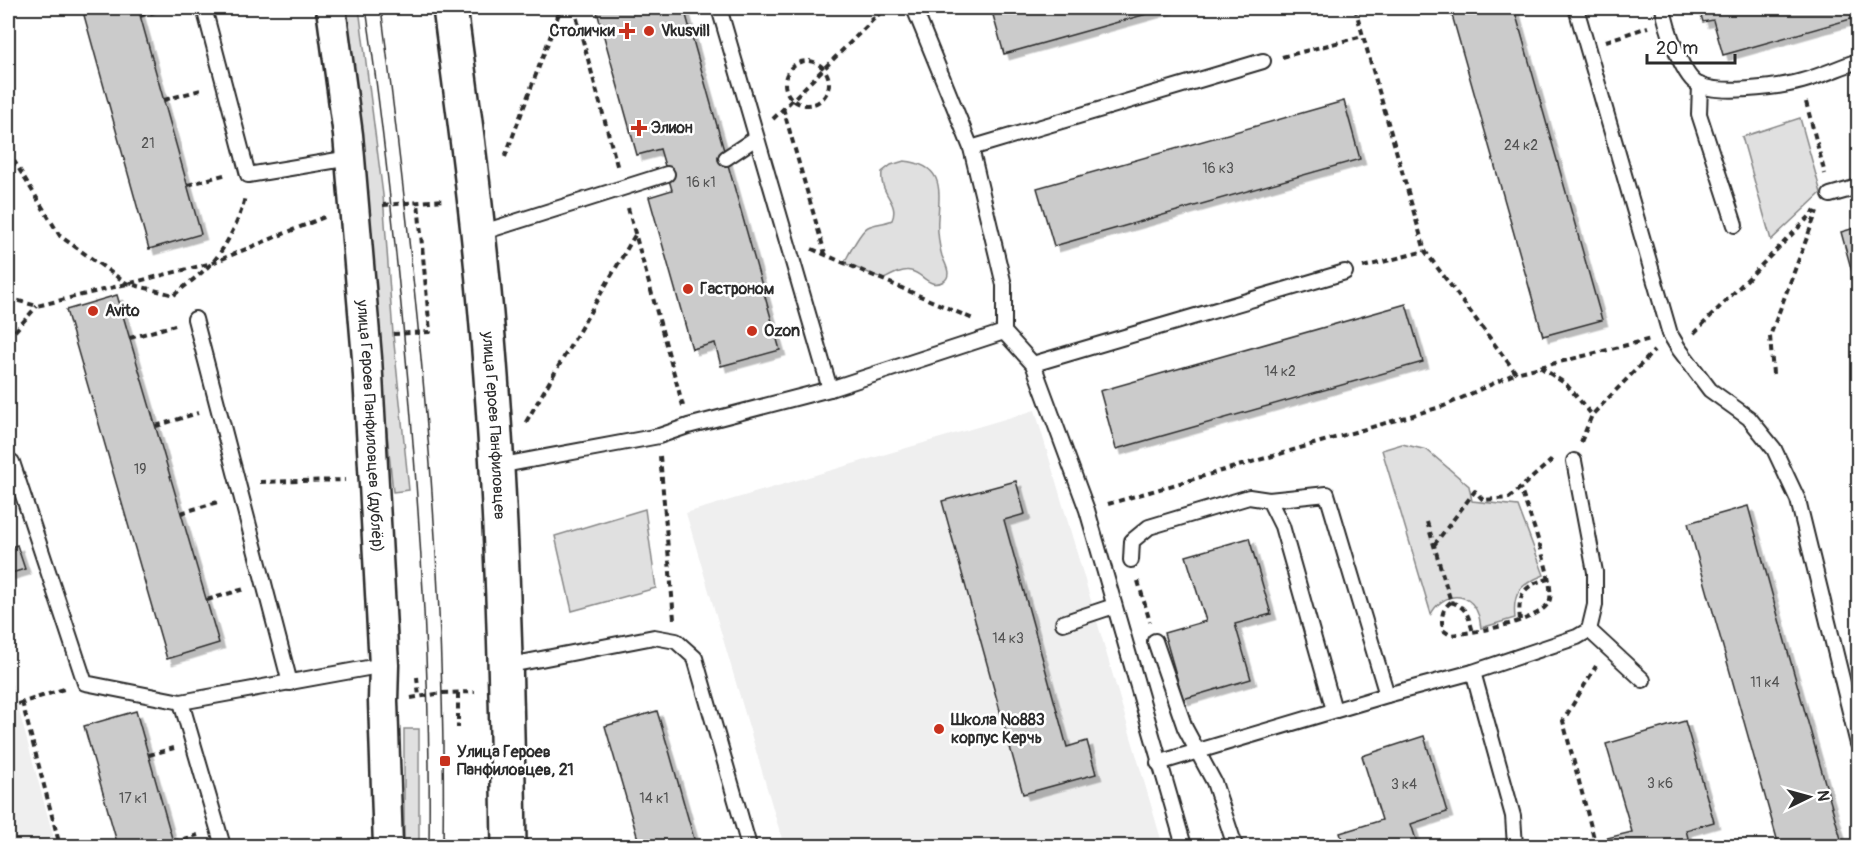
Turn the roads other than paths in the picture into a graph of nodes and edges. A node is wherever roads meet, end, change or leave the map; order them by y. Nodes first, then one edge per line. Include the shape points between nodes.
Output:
1 (204, 8) edge
2 (331, 8) edge
3 (450, 8) edge
4 (719, 8) edge
5 (914, 8) edge
6 (1576, 8) edge
7 (1664, 14) edge
8 (1858, 61) edge
9 (1263, 62) road end
10 (1700, 85) junction
11 (756, 138) junction
12 (971, 148) junction
13 (350, 158) junction
14 (726, 158) dead end
15 (667, 174) dead end
16 (1858, 187) edge
17 (1830, 195) road end
18 (1734, 225) dead end
19 (477, 234) junction
20 (1345, 272) road end
21 (189, 321) road end
22 (1004, 333) junction
23 (1033, 364) junction
24 (830, 389) junction
25 (1576, 456) road end
26 (12, 462) road end
27 (497, 466) junction
28 (1269, 500) junction
29 (1131, 560) road end
30 (1114, 606) junction
31 (1063, 623) dead end
32 (1589, 630) junction
33 (1155, 641) road end
34 (384, 665) junction
35 (1473, 672) junction
36 (505, 679) junction
37 (1644, 680) dead end
38 (290, 683) junction
39 (1387, 695) junction
40 (181, 702) junction
41 (1335, 710) junction
42 (1858, 744) edge
43 (1158, 763) junction
44 (223, 846) edge
45 (388, 846) edge
46 (509, 846) edge
47 (749, 846) edge
48 (1184, 846) edge
49 (1235, 846) edge
50 (1515, 846) edge

1 - 13 lane via 247,172
2 - 13 street, улица Героев Панфиловцев (дублёр)
3 - 19 main road, улица Героев Панфиловцев
4 - 11 lane
5 - 12 lane
6 - 42 lane via 1671,334 1710,390 1749,417 1768,441 1798,500
7 - 10 lane via 1681,61
8 - 10 lane via 1801,81 1733,90
9 - 12 lane
10 - 18 lane via 1699,114
11 - 14 lane
11 - 24 lane
12 - 22 lane via 1004,285
13 - 34 street, улица Героев Панфиловцев (дублёр) via 365,336
15 - 19 lane
16 - 17 lane
19 - 27 main road, улица Героев Панфиловцев
20 - 23 lane
21 - 38 lane via 218,407
22 - 23 lane
22 - 24 lane
23 - 30 lane via 1087,510
24 - 27 lane via 658,436
25 - 32 lane via 1595,572 1595,605
26 - 40 lane via 85,683
27 - 36 main road, улица Героев Панфиловцев
28 - 29 lane via 1249,497 1149,527 1132,541
28 - 39 lane via 1327,494
28 - 41 lane via 1282,526
30 - 31 lane
30 - 43 lane
32 - 35 lane
32 - 37 lane
33 - 49 lane via 1185,728 1214,782
34 - 38 lane
34 - 45 street, улица Героев Панфиловцев (дублёр)
35 - 39 lane
35 - 50 lane via 1513,816
36 - 46 main road, улица Героев Панфиловцев
36 - 47 lane via 654,637 676,641 695,658
38 - 40 lane
39 - 41 lane
40 - 44 lane
41 - 43 lane
43 - 48 lane

